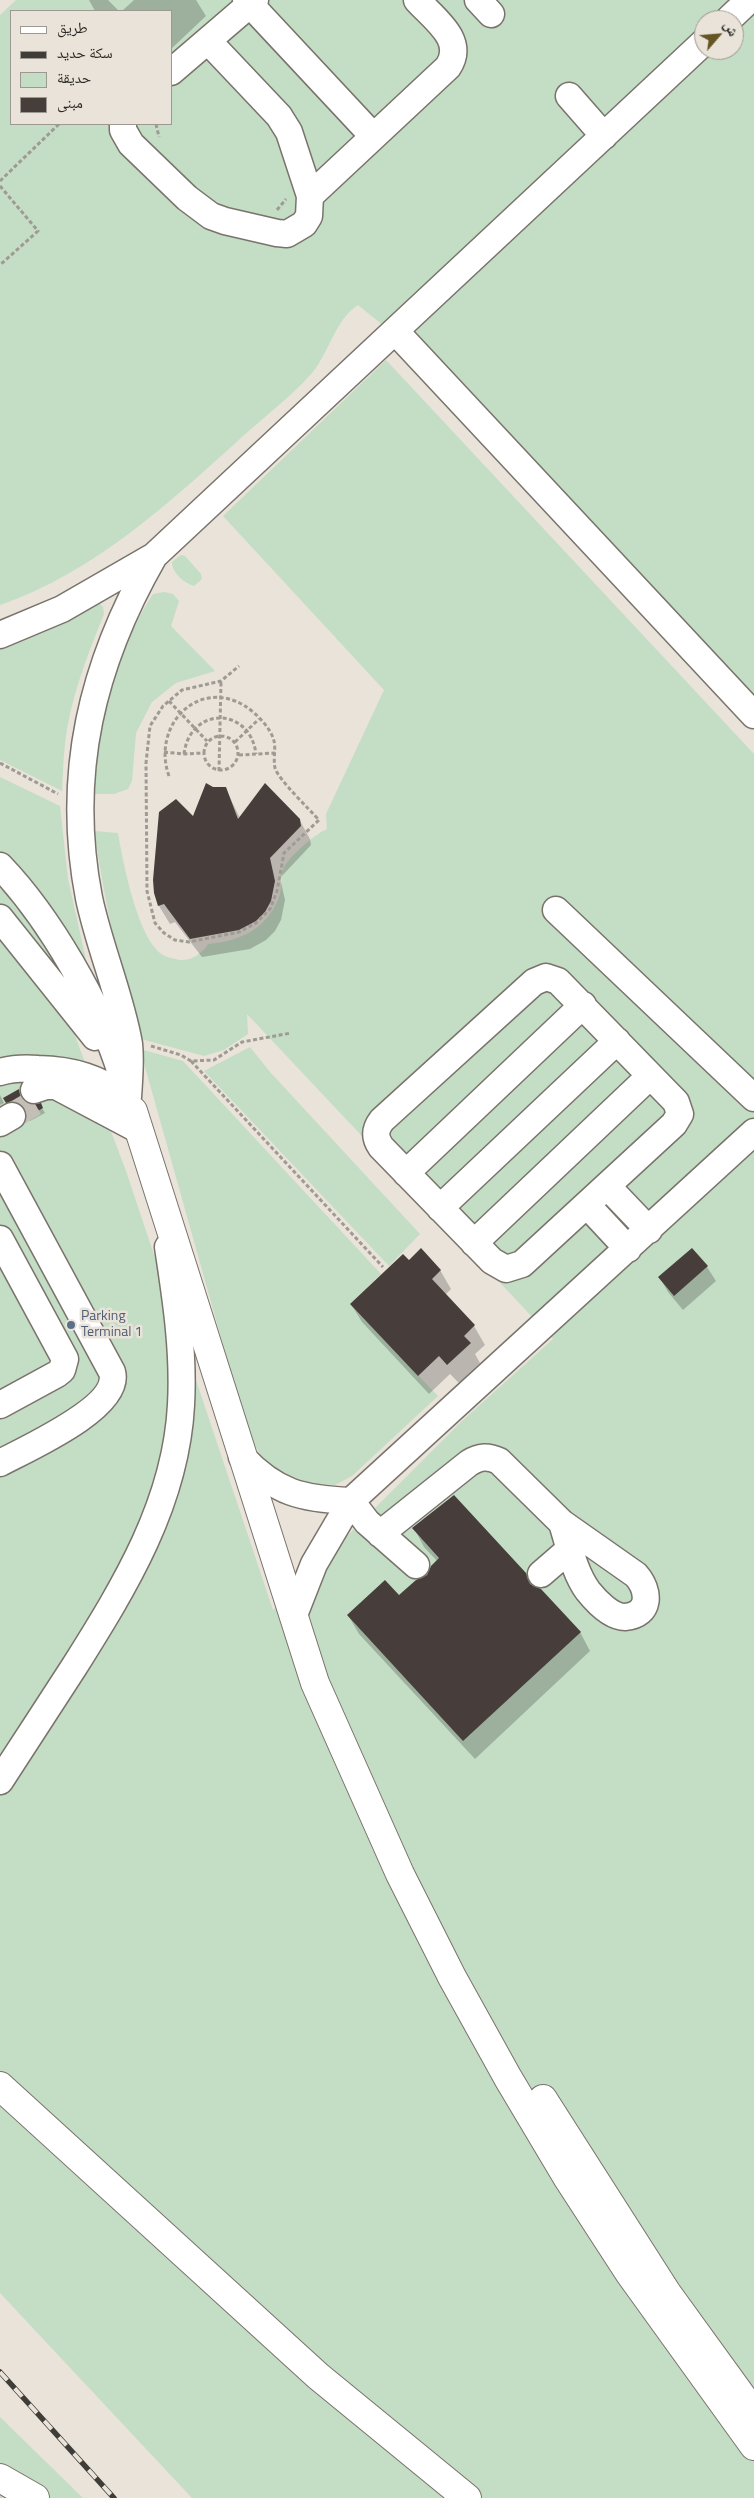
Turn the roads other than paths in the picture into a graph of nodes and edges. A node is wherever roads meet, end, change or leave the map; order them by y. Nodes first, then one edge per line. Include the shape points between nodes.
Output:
1 (417, 0) edge
2 (749, 0) edge
3 (250, 1) edge
4 (738, 10) edge
5 (208, 41) junction
6 (694, 51) edge
7 (172, 71) edge
8 (569, 96) dead end
9 (123, 125) edge
10 (373, 136) junction
11 (604, 136) junction
12 (299, 193) junction
13 (396, 332) junction
14 (154, 556) junction
15 (0, 636) edge
16 (754, 715) edge
17 (0, 866) edge
18 (556, 910) dead end
19 (0, 918) edge
20 (0, 932) edge
21 (29, 953) junction
22 (582, 1005) junction
23 (617, 1041) junction
24 (124, 1055) junction
25 (0, 1072) edge
26 (650, 1076) junction
27 (36, 1086) junction
28 (754, 1098) edge
29 (4, 1108) edge
30 (133, 1113) junction
31 (754, 1132) edge
32 (0, 1165) edge
33 (406, 1173) junction
34 (607, 1186) junction
35 (161, 1202) junction
36 (587, 1205) junction
37 (440, 1208) junction
38 (649, 1230) junction
39 (0, 1240) edge
40 (474, 1243) junction
41 (628, 1249) junction
42 (0, 1405) edge
43 (242, 1457) junction
44 (0, 1463) edge
45 (351, 1502) junction
46 (562, 1523) junction
47 (380, 1534) junction
48 (570, 1548) junction
49 (416, 1566) dead end
50 (541, 1574) dead end
51 (294, 1615) junction
52 (315, 1683) junction
53 (0, 1781) edge
54 (0, 2086) edge
55 (754, 2413) edge
56 (754, 2446) edge
57 (0, 2478) edge
58 (35, 2498) edge
59 (467, 2498) edge

1 - 10 street via 453,40 453,59
2 - 4 street
3 - 5 street
3 - 10 street
5 - 7 street
5 - 12 street via 284,124 292,140
6 - 11 street
8 - 11 street
9 - 12 street via 131,144 187,198 198,208 225,221 287,234 304,224 311,206
10 - 12 street
11 - 13 street
13 - 14 street
13 - 16 street
14 - 15 street via 62,609
14 - 24 street via 128,602 99,677 88,720 82,765 83,854
17 - 24 street via 34,906 57,940 98,1018
18 - 28 street
19 - 21 street
20 - 21 street
21 - 24 street
22 - 23 street
22 - 33 street
22 - 33 street via 558,981 540,978 382,1120 376,1130 377,1142
23 - 26 street
23 - 37 street
24 - 30 street
25 - 27 street via 13,1069
26 - 34 street via 679,1108 678,1120
26 - 40 street
27 - 29 street
27 - 30 street via 54,1094 70,1092
27 - 30 street via 57,1069 83,1074
30 - 35 main road
31 - 38 street
32 - 44 street via 114,1379 98,1405 59,1432
33 - 37 street
34 - 36 street
34 - 38 street
35 - 43 main road
35 - 53 street via 180,1326 181,1405 173,1461 160,1508 142,1552 96,1631
36 - 40 street via 514,1268 498,1266
36 - 41 street
37 - 40 street
38 - 41 street
39 - 42 street via 65,1359 62,1370 57,1374
41 - 45 street
43 - 45 street via 260,1476 282,1490 306,1498
43 - 51 main road
45 - 47 street
45 - 51 street via 314,1564
46 - 47 street via 499,1461 484,1456 469,1463
46 - 48 street
46 - 48 street via 636,1575 644,1584 647,1595 644,1606 635,1614 624,1617 599,1603 580,1576
47 - 49 street
48 - 50 street
51 - 52 main road
52 - 55 main road via 341,1714 457,1946 558,2124 667,2294
52 - 56 main road via 400,1874 508,2078 630,2274
54 - 59 main road via 318,2376
57 - 58 main road

